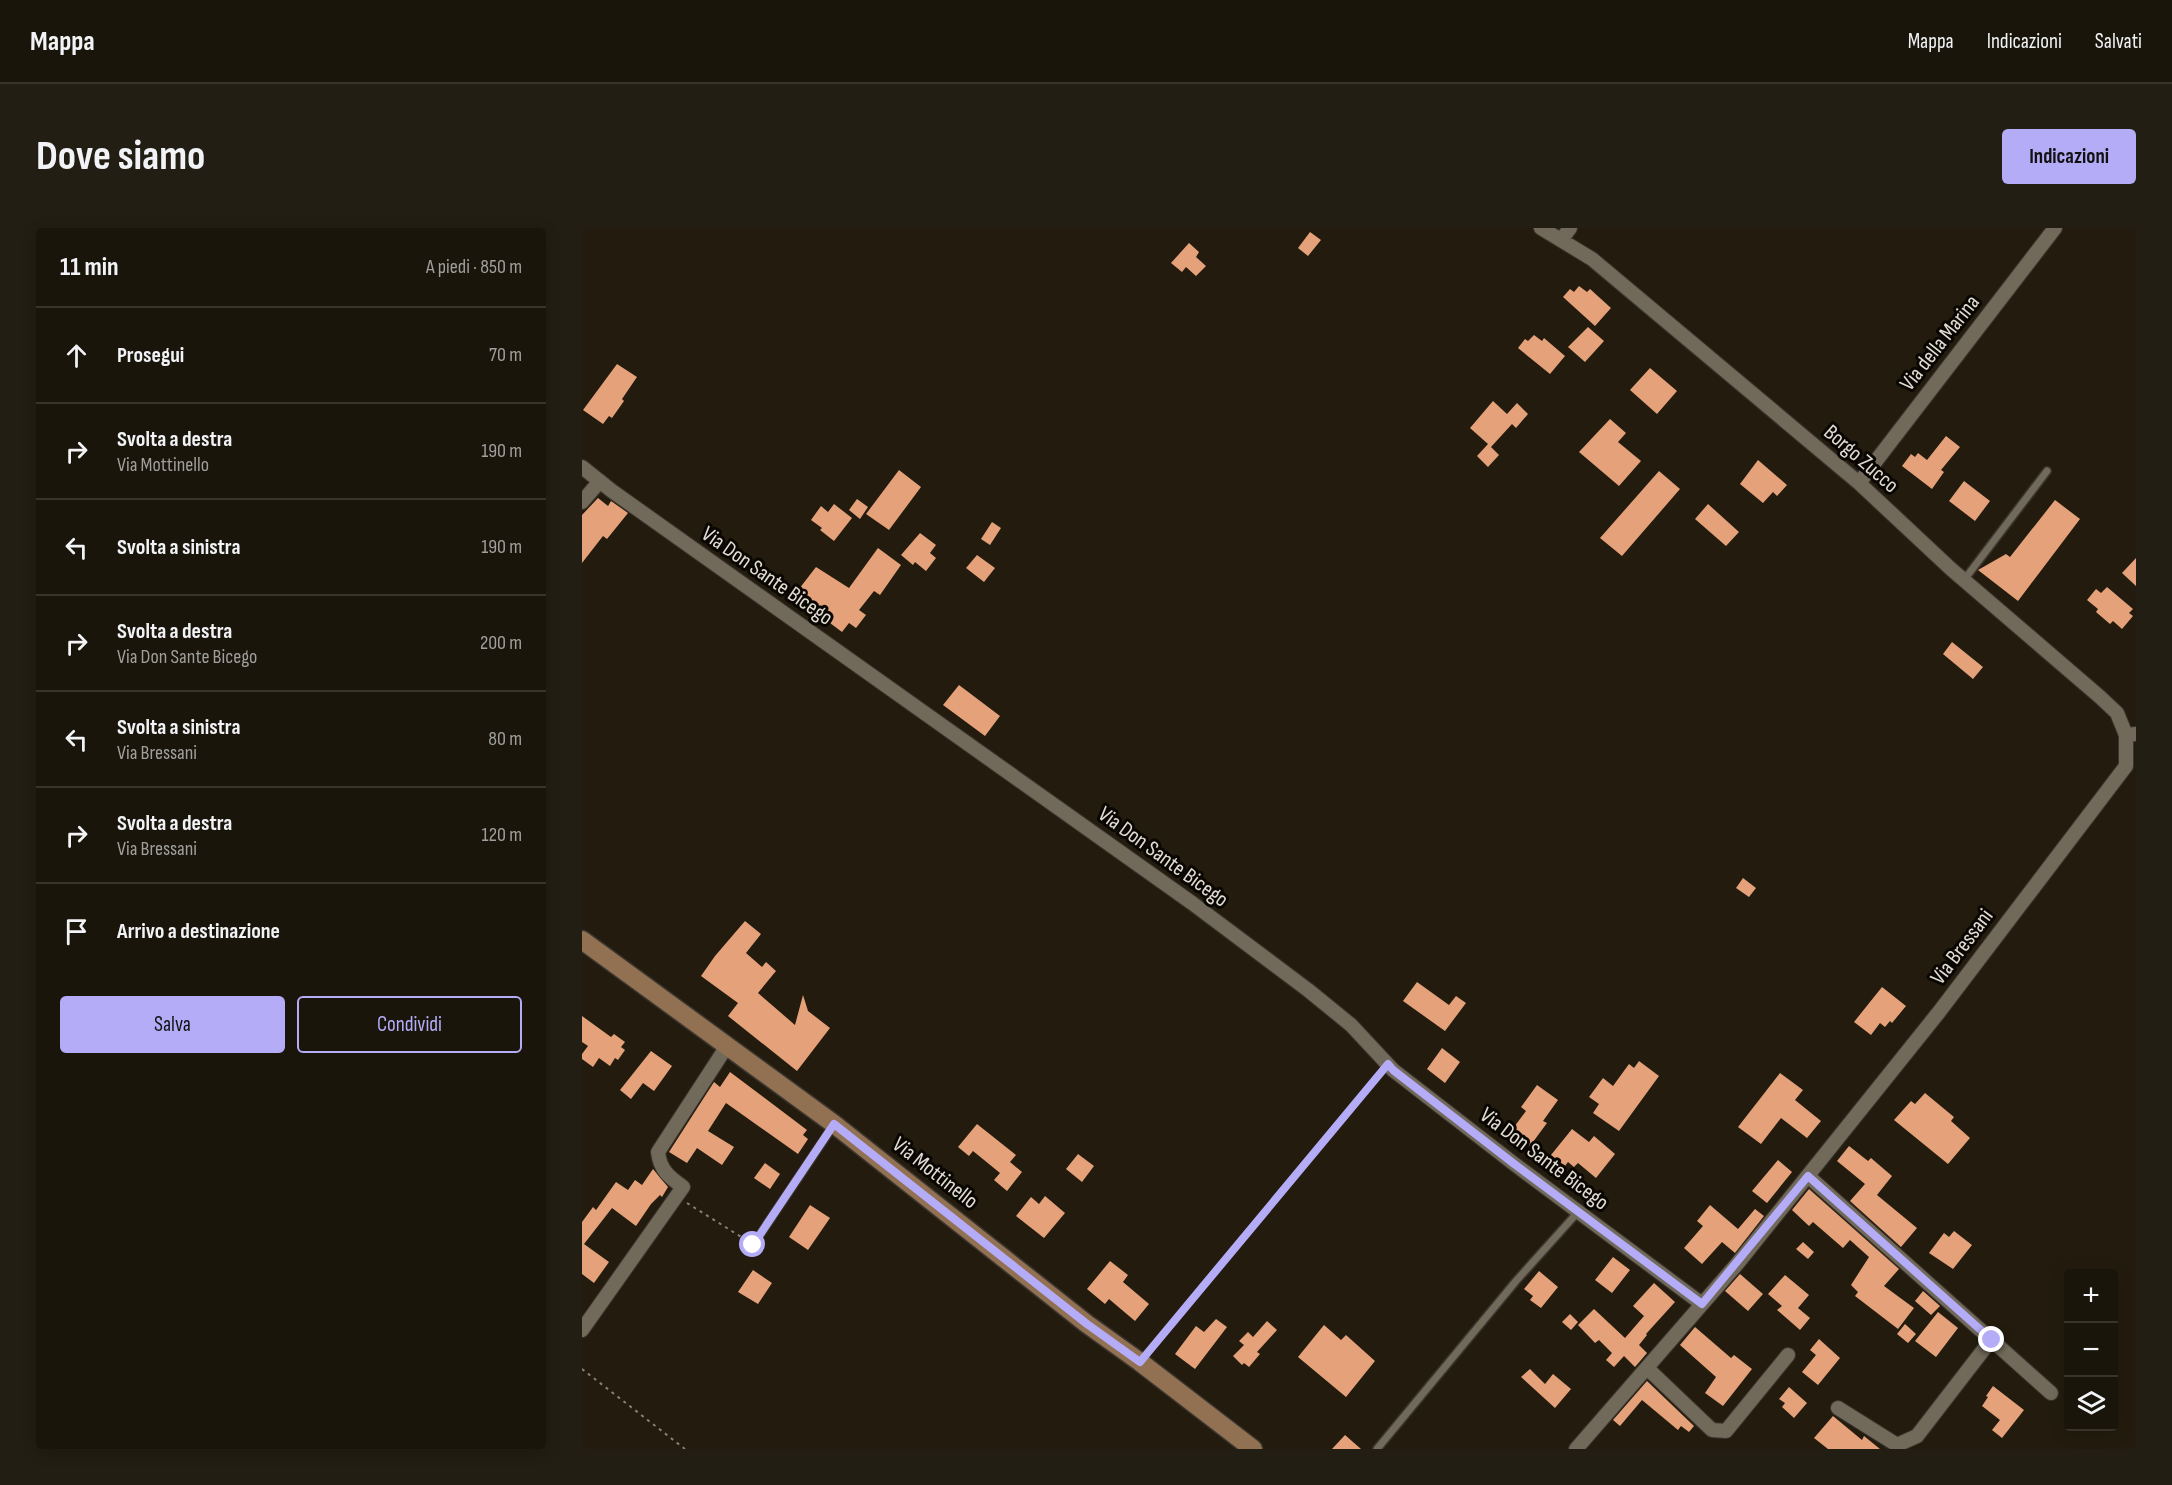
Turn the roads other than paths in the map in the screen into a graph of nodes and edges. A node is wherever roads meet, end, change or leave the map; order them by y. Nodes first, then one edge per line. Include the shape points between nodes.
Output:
1 (1541, 228) edge
2 (1570, 228) edge
3 (2055, 228) edge
4 (1561, 240) junction
5 (582, 467) edge
6 (2047, 471) dead end
7 (600, 481) junction
8 (1858, 483) junction
9 (582, 502) edge
10 (1964, 580) junction
11 (2131, 734) edge
12 (582, 940) edge
13 (726, 1046) junction
14 (834, 1124) junction
15 (1808, 1176) junction
16 (1578, 1212) junction
17 (753, 1245) road end
18 (1702, 1304) junction
19 (582, 1330) edge
20 (1992, 1340) junction
21 (1788, 1354) dead end
22 (1647, 1368) junction
23 (2051, 1393) dead end
24 (1838, 1408) dead end
25 (1253, 1449) edge
26 (1377, 1449) edge
27 (1576, 1449) edge

1 - 4 street, Borgo Zucco
2 - 4 street
3 - 8 street, Via della Marina
4 - 8 street, Borgo Zucco via 1592,259
5 - 7 street, Via Don Sante Bicego
6 - 10 lane
7 - 9 street
7 - 16 street, Via Don Sante Bicego via 1192,903 1351,1025 1402,1077
8 - 10 street, Borgo Zucco
10 - 11 street, Borgo Zucco via 2100,697
11 - 15 street, Via Bressani via 2126,766 1939,1012
12 - 13 street, Via Mottinello
13 - 14 street, Via Mottinello
13 - 19 street via 658,1152 665,1174 683,1187
14 - 17 lane
14 - 25 street, Via Mottinello
15 - 18 street, Via Bressani
15 - 20 street
16 - 18 street, Via Don Sante Bicego
16 - 26 lane
18 - 22 street, Via Bressani
20 - 23 street
20 - 24 street via 1917,1436 1897,1445
21 - 22 street via 1726,1431 1712,1430
22 - 27 street, Via Bressani

